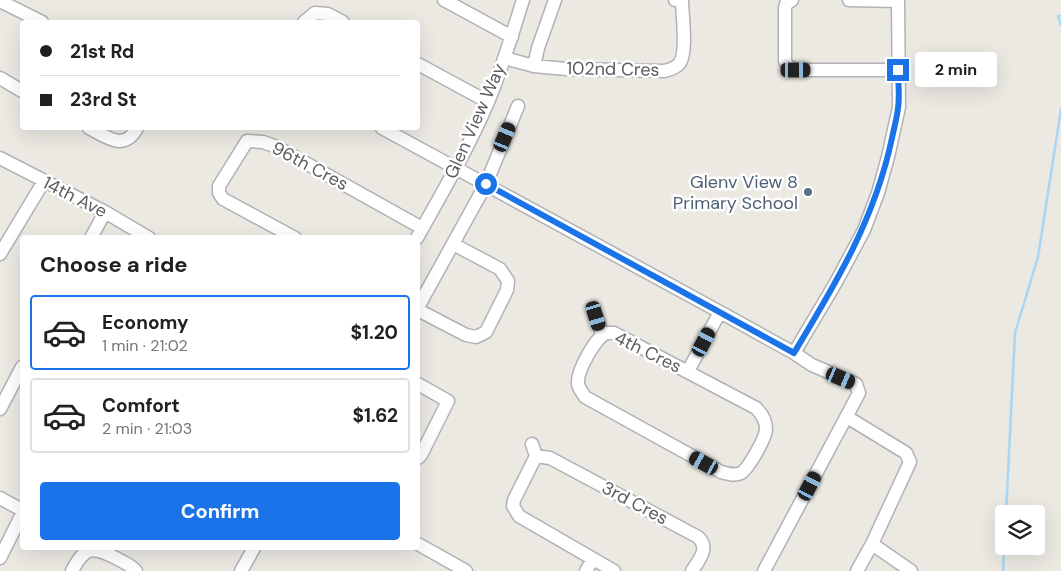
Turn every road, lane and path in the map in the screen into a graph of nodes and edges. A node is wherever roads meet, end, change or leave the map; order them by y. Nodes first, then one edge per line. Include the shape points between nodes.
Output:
1 (444, 0) edge
2 (523, 0) edge
3 (555, 0) edge
4 (675, 0) edge
5 (682, 0) edge
6 (792, 0) edge
7 (849, 0) edge
8 (898, 0) edge
9 (0, 1) edge
10 (38, 20) edge
11 (306, 20) edge
12 (339, 20) edge
13 (512, 37) junction
14 (504, 58) junction
15 (420, 65) edge
16 (534, 66) junction
17 (898, 70) junction
18 (0, 78) edge
19 (20, 90) edge
20 (488, 102) junction
21 (518, 106) dead end
22 (93, 130) edge
23 (136, 130) edge
24 (386, 130) edge
25 (0, 158) edge
26 (456, 168) junction
27 (44, 180) junction
28 (486, 184) junction
29 (104, 212) junction
30 (420, 233) edge
31 (92, 235) edge
32 (144, 235) edge
33 (289, 235) edge
34 (453, 244) junction
35 (0, 254) edge
36 (420, 304) edge
37 (420, 309) edge
38 (720, 312) junction
39 (596, 316) dead end
40 (602, 334) junction
41 (794, 353) junction
42 (20, 371) edge
43 (688, 371) junction
44 (420, 385) edge
45 (0, 409) edge
46 (846, 417) junction
47 (420, 457) edge
48 (0, 498) edge
49 (20, 509) edge
50 (20, 518) edge
51 (872, 544) junction
52 (420, 545) edge
53 (90, 550) edge
54 (99, 550) edge
55 (253, 550) edge
56 (0, 558) edge
57 (593, 560) junction
58 (72, 571) edge
59 (136, 571) edge
60 (241, 571) edge
61 (466, 571) edge
62 (586, 571) edge
63 (614, 571) edge
64 (692, 571) edge
65 (764, 571) edge
66 (857, 571) edge
67 (911, 571) edge

1 - 13 street
2 - 13 street, Glen View Way
3 - 16 street
4 - 5 street, 102nd Cres
5 - 16 street, 102nd Cres via 684,53 680,64 674,68 664,71
6 - 17 street via 785,8 785,61 791,68
7 - 8 street
8 - 17 street
9 - 10 street
11 - 12 street via 315,13 328,14
13 - 14 street, Glen View Way
14 - 16 street
14 - 20 street, Glen View Way
15 - 20 street
17 - 41 street via 898,108 878,193 864,230
18 - 19 street
20 - 26 street, Glen View Way
21 - 28 street
22 - 23 street via 116,141 125,141
24 - 26 street
25 - 27 street, 14th Ave
26 - 28 street
26 - 30 street, Glen View Way
27 - 29 street, 14th Ave
27 - 35 street
28 - 34 street
28 - 38 street
29 - 31 street
29 - 32 street, 14th Ave
30 - 33 street, 96th Cres via 277,146 248,135 219,186 219,193 223,200
34 - 36 street
34 - 37 street via 500,269 508,281 486,332 476,337 466,335
38 - 41 street
38 - 43 street
39 - 40 street
40 - 43 street, 4th Cres via 614,333
40 - 43 street, 4th Cres via 578,374 579,389 585,396 721,472 739,474 746,469 764,438 764,418 756,408
41 - 46 street via 812,365 856,384 859,393
42 - 45 street
44 - 47 street via 448,401
46 - 51 street via 906,453 910,459
46 - 65 street
48 - 49 street
50 - 56 street
51 - 66 street
51 - 67 street
52 - 61 street
53 - 58 street
54 - 59 street
55 - 60 street
57 - 62 street
57 - 63 street, 3rd Cres
57 - 64 street, 3rd Cres via 514,510 514,500 534,450 698,536 704,544 704,551

